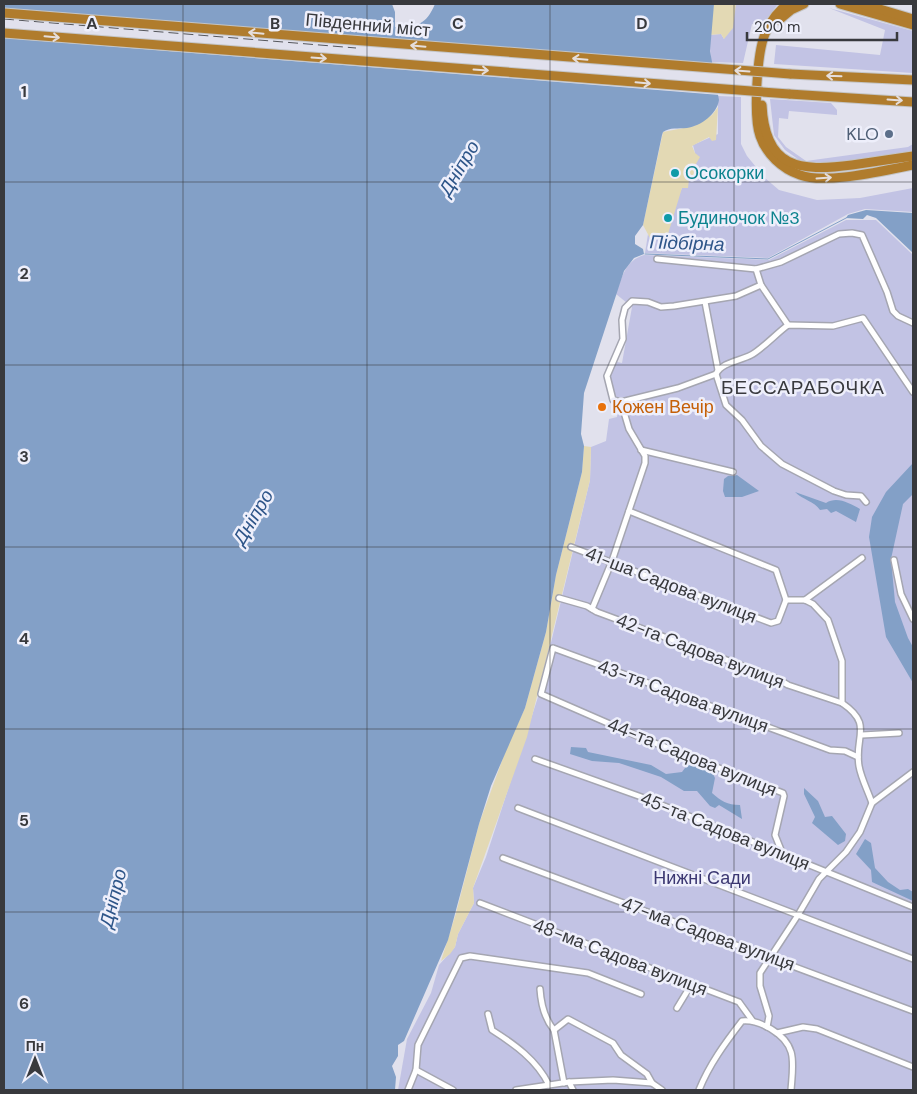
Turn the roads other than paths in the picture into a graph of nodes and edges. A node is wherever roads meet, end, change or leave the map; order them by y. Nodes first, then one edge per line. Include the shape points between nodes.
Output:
1 (788, 4) edge
2 (804, 4) edge
3 (840, 4) edge
4 (863, 4) edge
5 (4, 13) edge
6 (913, 19) edge
7 (913, 25) edge
8 (4, 33) edge
9 (913, 80) edge
10 (913, 102) edge
11 (913, 156) edge
12 (913, 165) edge
13 (657, 259) dead end
14 (756, 269) junction
15 (762, 285) junction
16 (705, 302) junction
17 (913, 323) edge
18 (788, 325) junction
19 (717, 372) junction
20 (913, 392) edge
21 (620, 402) junction
22 (641, 450) junction
23 (734, 472) dead end
24 (866, 502) dead end
25 (629, 511) junction
26 (571, 547) dead end
27 (862, 558) dead end
28 (894, 560) dead end
29 (612, 561) junction
30 (559, 598) dead end
31 (786, 600) junction
32 (805, 600) junction
33 (592, 609) junction
34 (913, 619) edge
35 (541, 694) joint
36 (842, 703) junction
37 (899, 733) dead end
38 (862, 735) junction
39 (858, 756) junction
40 (534, 759) dead end
41 (913, 772) edge
42 (872, 803) junction
43 (518, 808) dead end
44 (783, 855) junction
45 (503, 858) dead end
46 (825, 872) junction
47 (480, 903) dead end
48 (913, 907) edge
49 (798, 915) junction
50 (771, 956) junction
51 (913, 959) edge
52 (691, 985) junction
53 (540, 989) dead end
54 (641, 994) dead end
55 (677, 1008) dead end
56 (913, 1011) edge
57 (488, 1014) dead end
58 (752, 1020) junction
59 (767, 1027) junction
60 (554, 1030) junction
61 (777, 1033) junction
62 (913, 1067) edge
63 (416, 1070) junction
64 (566, 1083) junction
65 (652, 1083) junction
66 (549, 1085) junction
67 (408, 1090) edge
68 (453, 1090) edge
69 (516, 1090) edge
70 (573, 1090) edge
71 (662, 1090) edge
72 (699, 1090) edge
73 (791, 1090) edge

1 -> 12 highway via 764,36 760,55 757,125 770,154 790,171 813,179
2 - 11 highway via 782,17 774,27 767,46 762,99 764,129 773,148 792,164 814,169
3 - 7 highway
4 - 6 highway
9 -> 5 highway, Південний міст, bridge via 790,74
8 -> 10 highway, Південний міст, bridge
13 - 14 street
14 - 15 street
14 - 17 street via 781,262 839,234 862,235 893,312
15 - 16 street via 736,296
15 - 18 street
16 - 19 street
16 - 21 street via 661,308 648,302 632,301 626,308 622,320 623,339 607,376 613,400
18 - 19 street via 751,355
18 - 20 street via 833,326 863,318
19 - 21 street via 678,388
19 - 24 street via 726,405 761,446 782,464 834,491 861,496
21 - 22 street via 628,429
22 - 23 street
22 - 25 street via 645,463
25 - 29 street
25 - 31 street via 776,570
26 - 29 street, 41-ша Садова вулиця
27 - 32 street
28 - 34 street via 900,594
29 - 31 street, 41-ша Садова вулиця via 772,623 778,620
29 - 33 street
30 - 33 street, 42-га Садова вулиця
31 - 32 street
32 - 36 street via 828,620 842,660
33 - 36 street, 42-га Садова вулиця
35 - 39 street, 43-тя Садова вулиця via 553,648 830,750
35 - 44 street, 44-та Садова вулиця via 783,793 775,834
36 - 38 street via 858,717
37 - 38 street
38 - 39 street
39 - 42 street
40 - 44 street, 45-та Садова вулиця via 647,799
41 - 42 street
42 - 46 street via 860,832 846,852
43 - 49 street
44 - 46 street, 45-та Садова вулиця
45 - 50 street, 47-ма Садова вулиця
46 - 48 street, 45-та Садова вулиця
46 - 49 street
47 - 52 street, 48-ма Садова вулиця
49 - 50 street
49 - 51 street
50 - 56 street, 47-ма Садова вулиця
50 - 59 street via 760,973 760,986 769,1016
52 - 55 street
52 - 58 street, 48-ма Садова вулиця via 740,1002
53 - 60 street via 547,1023
54 - 63 street via 588,973 470,956 461,958 418,1046
57 - 66 street via 492,1030 516,1046 543,1072
58 - 59 street
58 - 72 street via 742,1022 726,1042
59 - 61 street
60 - 64 street
60 - 65 street via 568,1019 613,1043 621,1055 647,1074
61 - 62 street via 803,1027 817,1029
61 - 73 street via 792,1052
63 - 67 street
63 - 68 street
64 - 65 street via 613,1080
64 - 66 street
64 - 70 street
65 - 71 street
66 - 69 street

